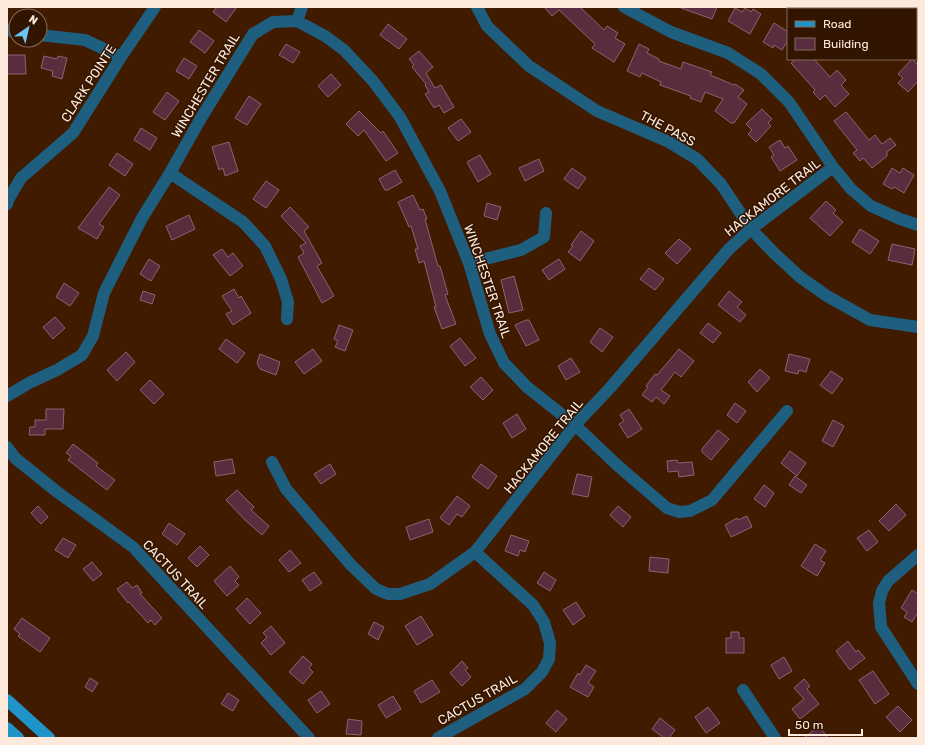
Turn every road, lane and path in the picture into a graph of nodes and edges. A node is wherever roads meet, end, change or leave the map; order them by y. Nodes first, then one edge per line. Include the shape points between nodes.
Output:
1 (155, 7) edge
2 (302, 7) edge
3 (477, 7) edge
4 (624, 7) edge
5 (298, 21) junction
6 (48, 36) edge
7 (121, 57) junction
8 (833, 167) junction
9 (170, 173) junction
10 (7, 204) edge
11 (546, 213) dead end
12 (918, 225) edge
13 (751, 229) junction
14 (469, 262) junction
15 (288, 319) dead end
16 (918, 327) edge
17 (7, 396) edge
18 (787, 411) dead end
19 (575, 425) junction
20 (7, 447) edge
21 (272, 462) dead end
22 (475, 552) junction
23 (918, 555) edge
24 (918, 684) edge
25 (743, 690) dead end
26 (7, 700) edge
27 (7, 728) edge
28 (18, 738) edge
29 (49, 738) edge
30 (309, 738) edge
31 (438, 738) edge
32 (775, 738) edge

1 - 7 street, CLARK POINTE
2 - 5 street
3 - 13 street, THE PASS via 486,26 529,66 597,111 669,142 696,160 721,184
4 - 8 street via 672,32 728,53 761,74 789,102
5 - 9 street, WINCHESTER TRAIL via 273,22 253,34
5 - 14 street, WINCHESTER TRAIL via 344,50 373,81 400,116 440,191
6 - 7 street via 85,40
7 - 10 street, CLARK POINTE via 73,133 21,178
8 - 12 street via 851,189 871,206
8 - 13 street, HACKAMORE TRAIL
9 - 15 street via 243,222 265,246 281,279 288,302
9 - 17 street, WINCHESTER TRAIL via 142,218 104,293 93,336 82,354
11 - 14 street via 544,237 521,250
13 - 16 street, THE PASS via 800,277 827,296 870,320
13 - 19 street, HACKAMORE TRAIL via 707,273 610,388
14 - 19 street, WINCHESTER TRAIL via 490,334 504,363 527,387
18 - 19 street, WINCHESTER TRAIL via 712,500 690,511 679,512 667,508
19 - 22 street, HACKAMORE TRAIL
20 - 30 street, CACTUS TRAIL via 15,458 56,491 134,548
21 - 22 street, HACKAMORE TRAIL via 286,489 351,565 376,589 388,594 400,594 430,584
22 - 31 street, CACTUS TRAIL via 533,605 544,622 550,643 549,659 542,672 525,689
23 - 24 street via 888,581 879,603 881,627
25 - 32 street
26 - 29 main road
27 - 28 main road

